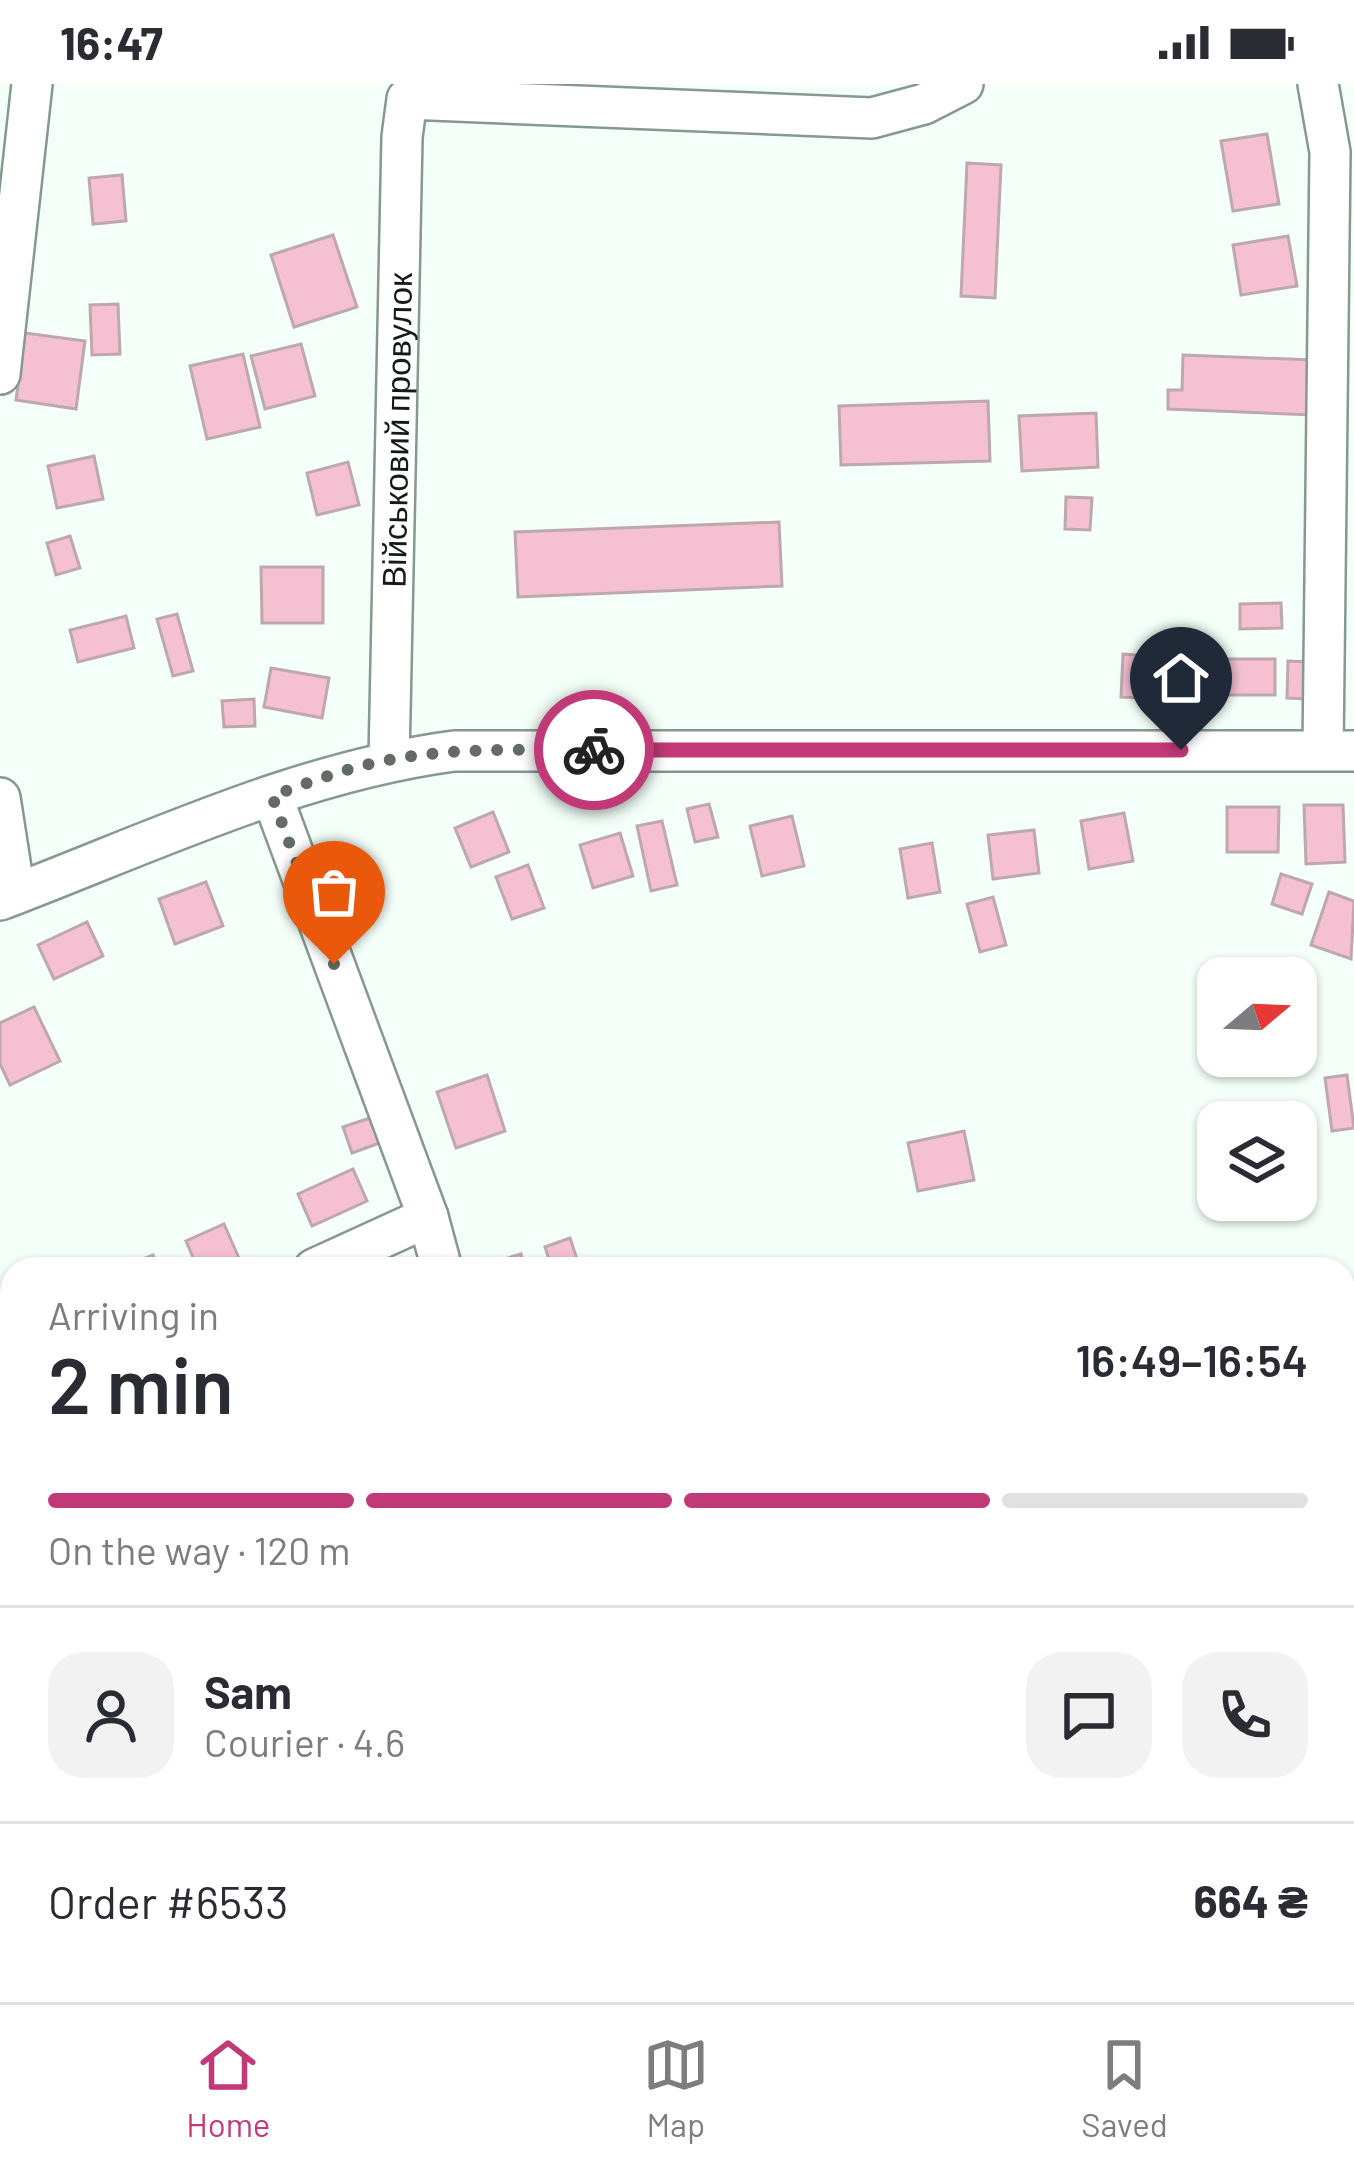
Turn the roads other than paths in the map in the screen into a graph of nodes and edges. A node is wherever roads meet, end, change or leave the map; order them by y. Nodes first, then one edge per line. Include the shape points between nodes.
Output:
1 (32, 84) edge
2 (963, 84) edge
3 (1318, 84) edge
4 (0, 374) edge
5 (1338, 751) edge
6 (389, 760) junction
7 (272, 796) junction
8 (0, 798) edge
9 (8, 897) edge
10 (428, 1217) junction
11 (340, 1257) edge
12 (439, 1257) edge

1 - 4 street
2 - 6 street, Військовий провулок via 872,118 407,99
3 - 5 street via 1330,152
5 - 6 street via 454,751
6 - 7 street
7 - 9 street
7 - 10 street
8 - 9 street
10 - 11 street
10 - 12 street

